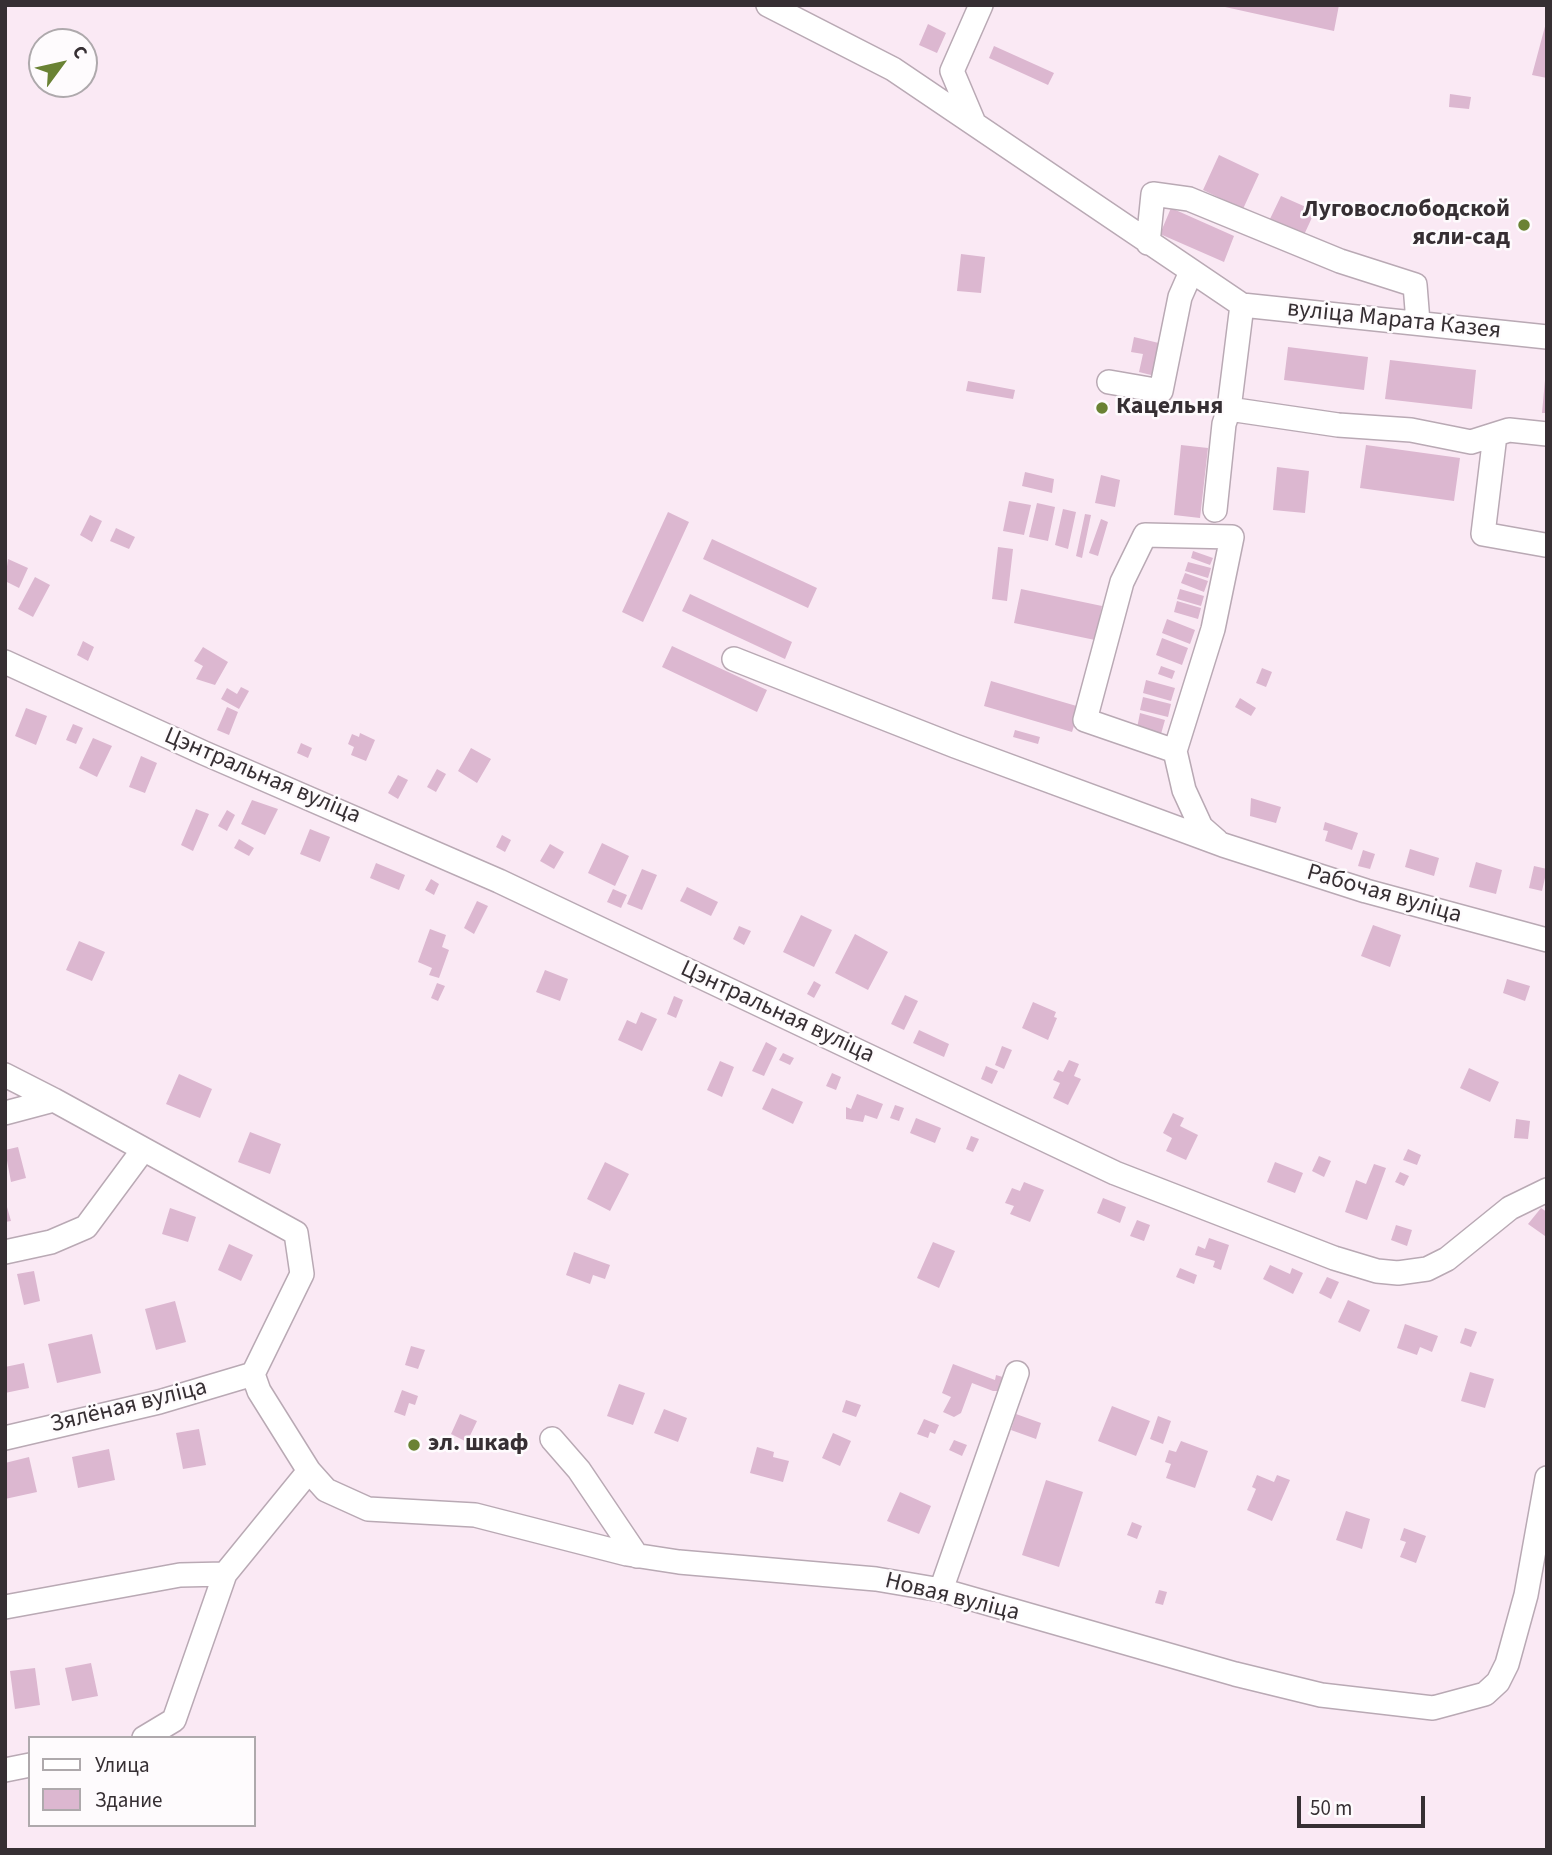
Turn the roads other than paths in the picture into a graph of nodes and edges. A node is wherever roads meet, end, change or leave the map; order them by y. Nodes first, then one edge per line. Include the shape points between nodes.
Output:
1 (768, 5) edge
2 (981, 5) edge
3 (974, 123) junction
4 (1148, 243) junction
5 (1191, 272) junction
6 (1242, 306) junction
7 (1418, 322) junction
8 (1547, 337) edge
9 (1109, 382) dead end
10 (1230, 409) junction
11 (1547, 434) edge
12 (1495, 435) junction
13 (1215, 510) dead end
14 (1545, 545) dead end
15 (734, 659) dead end
16 (5, 662) edge
17 (1175, 751) junction
18 (1223, 845) junction
19 (1547, 940) edge
20 (5, 1075) edge
21 (54, 1100) junction
22 (5, 1113) edge
23 (143, 1150) junction
24 (1547, 1190) edge
25 (5, 1252) edge
26 (1017, 1373) dead end
27 (253, 1374) junction
28 (5, 1438) edge
29 (552, 1439) dead end
30 (309, 1471) junction
31 (1547, 1478) edge
32 (637, 1556) junction
33 (225, 1574) junction
34 (941, 1590) junction
35 (5, 1607) edge
36 (147, 1736) edge
37 (28, 1765) edge
38 (5, 1770) edge

1 - 3 street via 893,69
2 - 3 street via 952,71
3 - 4 street
4 - 5 street
4 - 7 street via 1153,194 1189,199 1340,261 1415,285
5 - 6 street
5 - 9 street via 1170,295 1161,391
6 - 7 street, вуліца Марата Казея
6 - 10 street
7 - 8 street, вуліца Марата Казея
10 - 12 street via 1411,430 1471,442
10 - 13 street via 1224,424
11 - 12 street via 1509,430
12 - 14 street via 1483,534
15 - 18 street, Рабочая вуліца
16 - 24 street, Цэнтральная вуліца via 499,881 1115,1173 1334,1258 1377,1271 1427,1269 1447,1259 1510,1208
17 - 17 street via 1213,629 1232,537 1145,536 1122,582 1085,720
17 - 18 street via 1184,790 1201,827
18 - 19 street, Рабочая вуліца via 1366,891
20 - 21 street
21 - 22 street
21 - 23 street
23 - 25 street via 86,1227 51,1242
23 - 27 street via 296,1233 302,1274
26 - 34 street
27 - 28 street, Зялёная вуліца via 159,1402
27 - 30 street, Новая вуліца
29 - 32 street via 579,1470
30 - 32 street, Новая вуліца via 326,1490 368,1509 474,1515
30 - 33 street
31 - 34 street, Новая вуліца via 1526,1595 1507,1664 1485,1694 1457,1704 1433,1708 1321,1695 1155,1653
32 - 34 street, Новая вуліца
33 - 35 street via 180,1575
33 - 36 street via 174,1720
37 - 38 street

